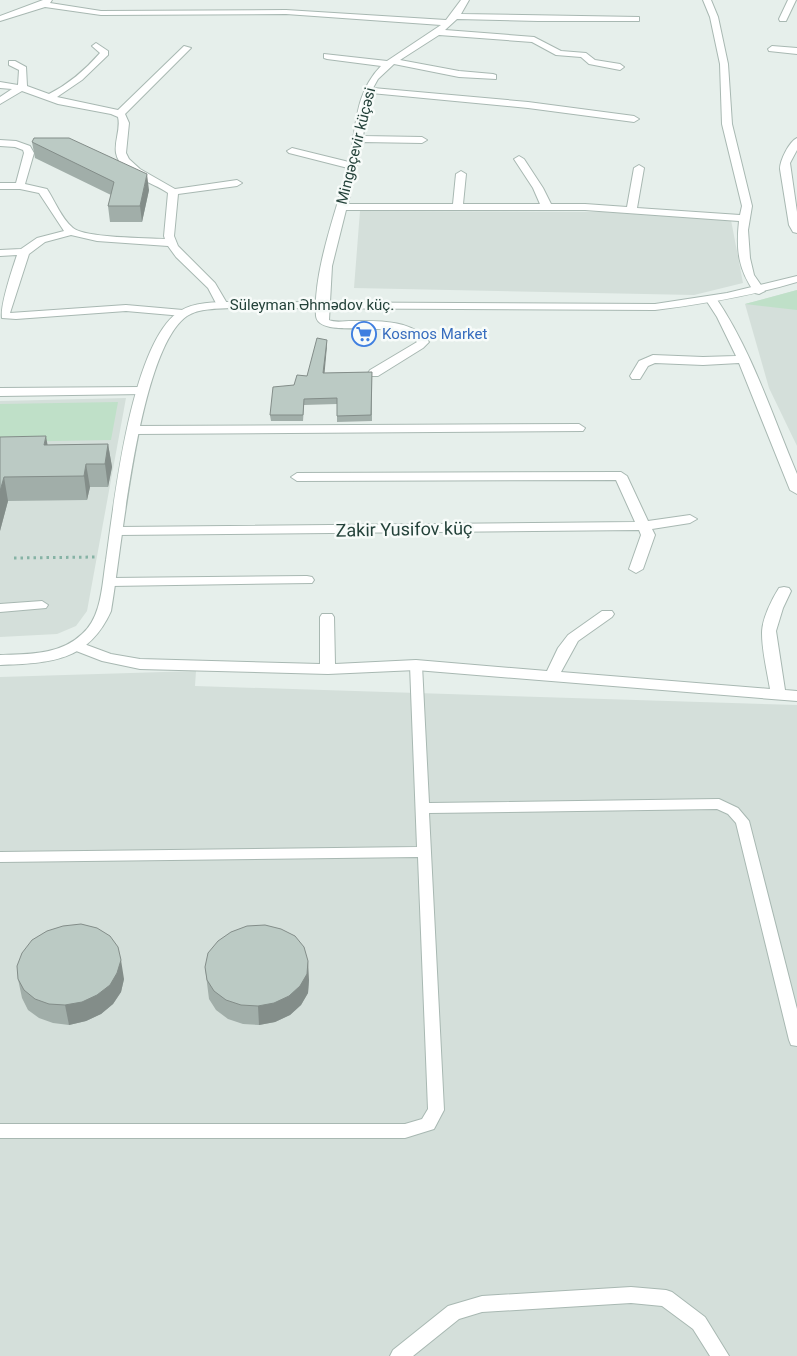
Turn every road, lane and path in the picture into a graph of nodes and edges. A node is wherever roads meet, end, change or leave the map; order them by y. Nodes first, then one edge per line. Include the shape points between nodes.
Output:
1 (465, 0) edge
2 (707, 0) edge
3 (792, 0) edge
4 (46, 2) edge
5 (455, 16) junction
6 (0, 19) edge
7 (636, 19) dead end
8 (783, 19) dead end
9 (447, 23) junction
10 (438, 32) junction
11 (96, 46) dead end
12 (187, 48) dead end
13 (772, 48) dead end
14 (797, 51) edge
15 (327, 56) dead end
16 (391, 62) junction
17 (12, 63) dead end
18 (620, 67) dead end
19 (493, 77) dead end
20 (0, 85) edge
21 (22, 87) junction
22 (367, 90) junction
23 (48, 98) junction
24 (0, 101) edge
25 (119, 114) junction
26 (634, 119) dead end
27 (358, 139) junction
28 (422, 140) dead end
29 (797, 141) edge
30 (0, 143) edge
31 (292, 151) dead end
32 (794, 151) edge
33 (519, 159) dead end
34 (785, 163) junction
35 (797, 164) edge
36 (353, 166) junction
37 (638, 168) dead end
38 (461, 174) dead end
39 (236, 183) dead end
40 (0, 186) edge
41 (20, 186) junction
42 (173, 192) junction
43 (547, 206) junction
44 (342, 207) junction
45 (458, 207) junction
46 (632, 210) junction
47 (743, 218) junction
48 (797, 230) edge
49 (71, 232) junction
50 (171, 243) junction
51 (0, 252) edge
52 (24, 252) junction
53 (797, 279) edge
54 (759, 290) junction
55 (712, 300) junction
56 (323, 304) junction
57 (386, 304) junction
58 (222, 305) junction
59 (1, 311) edge
60 (183, 313) junction
61 (384, 325) junction
62 (743, 359) junction
63 (374, 373) edge
64 (636, 376) dead end
65 (141, 390) junction
66 (0, 392) edge
67 (579, 428) dead end
68 (134, 430) junction
69 (297, 477) dead end
70 (797, 490) edge
71 (690, 519) dead end
72 (645, 526) junction
73 (118, 531) junction
74 (114, 556) junction
75 (14, 558) dead end
76 (636, 569) dead end
77 (307, 580) dead end
78 (111, 582) junction
79 (784, 591) dead end
80 (42, 605) dead end
81 (0, 608) edge
82 (607, 614) dead end
83 (327, 617) dead end
84 (76, 646) junction
85 (0, 660) edge
86 (416, 665) junction
87 (328, 669) junction
88 (552, 675) junction
89 (778, 694) junction
90 (797, 696) edge
91 (422, 808) junction
92 (424, 852) junction
93 (0, 857) edge
94 (797, 1040) edge
95 (0, 1131) edge
96 (399, 1356) edge
97 (720, 1356) edge

1 - 5 street, Mingəçevir küçəsi
2 - 47 street via 714,16 724,64 727,124 747,206
3 - 8 street
4 - 6 street
4 - 9 street via 101,13 286,12
5 - 7 street
5 - 9 street, Mingəçevir küçəsi
9 - 10 street, Mingəçevir küçəsi
10 - 16 street, Mingəçevir küçəsi
10 - 18 street via 534,40 559,53 583,55 592,62
11 - 23 street via 105,53 86,74
12 - 25 street
13 - 14 street
15 - 16 street
16 - 19 street
16 - 22 street, Mingəçevir küçəsi
17 - 21 street via 23,69
20 - 21 street
21 - 23 street
21 - 24 street
22 - 26 street
22 - 27 street, Mingəçevir küçəsi
23 - 25 street
25 - 42 street via 124,118 123,158 141,174
27 - 28 street
27 - 36 street, Mingəçevir küçəsi
29 - 32 street
30 - 41 street via 28,148
31 - 36 street
32 - 34 street
33 - 43 street
34 - 35 street
34 - 48 street
36 - 44 street, Mingəçevir küçəsi
37 - 46 street
38 - 45 street
39 - 42 street
40 - 41 street
41 - 49 street via 43,191
42 - 50 street
43 - 45 street
43 - 46 street
44 - 45 street
44 - 56 street, Mingəçevir küçəsi via 328,257
46 - 47 street
47 - 54 street via 748,274
49 - 50 street
49 - 52 street via 41,240
50 - 58 street via 176,253 212,286
51 - 52 street
52 - 59 street
53 - 54 street, Süleyman Əhmədov küç.
54 - 55 street, Süleyman Əhmədov küç.
55 - 57 street, Süleyman Əhmədov küç. via 613,309
55 - 62 street
56 - 57 street, Süleyman Əhmədov küç.
56 - 58 street, Süleyman Əhmədov küç.
56 - 61 street via 322,318 330,325
57 - 61 street
58 - 60 street, Süleyman Əhmədov küç.
59 - 60 street, Süleyman Əhmədov küç. via 6,316 126,308
60 - 65 street via 162,338
61 - 63 street via 412,330 423,342
62 - 64 street via 653,359 643,364
62 - 70 street
65 - 66 street
65 - 68 street
67 - 68 street
68 - 73 street
69 - 72 street via 621,476
71 - 72 street, Zakir Yusifov küç
72 - 73 street, Zakir Yusifov küç
72 - 76 street via 648,535
73 - 74 street
74 - 75 path
74 - 78 street
77 - 78 street
78 - 84 street via 104,611 88,637
79 - 89 street via 769,631
80 - 81 lane
82 - 88 street via 577,634 566,647
83 - 87 street
84 - 85 street via 54,655
84 - 87 street via 121,662
86 - 87 street
86 - 88 street
86 - 91 lane
88 - 89 street
89 - 90 street
91 - 92 lane
91 - 94 lane via 719,804 733,810 742,821
92 - 93 lane
92 - 95 lane via 436,1110 428,1124 404,1131
96 - 97 lane via 454,1312 482,1304 631,1295 666,1298 700,1323

